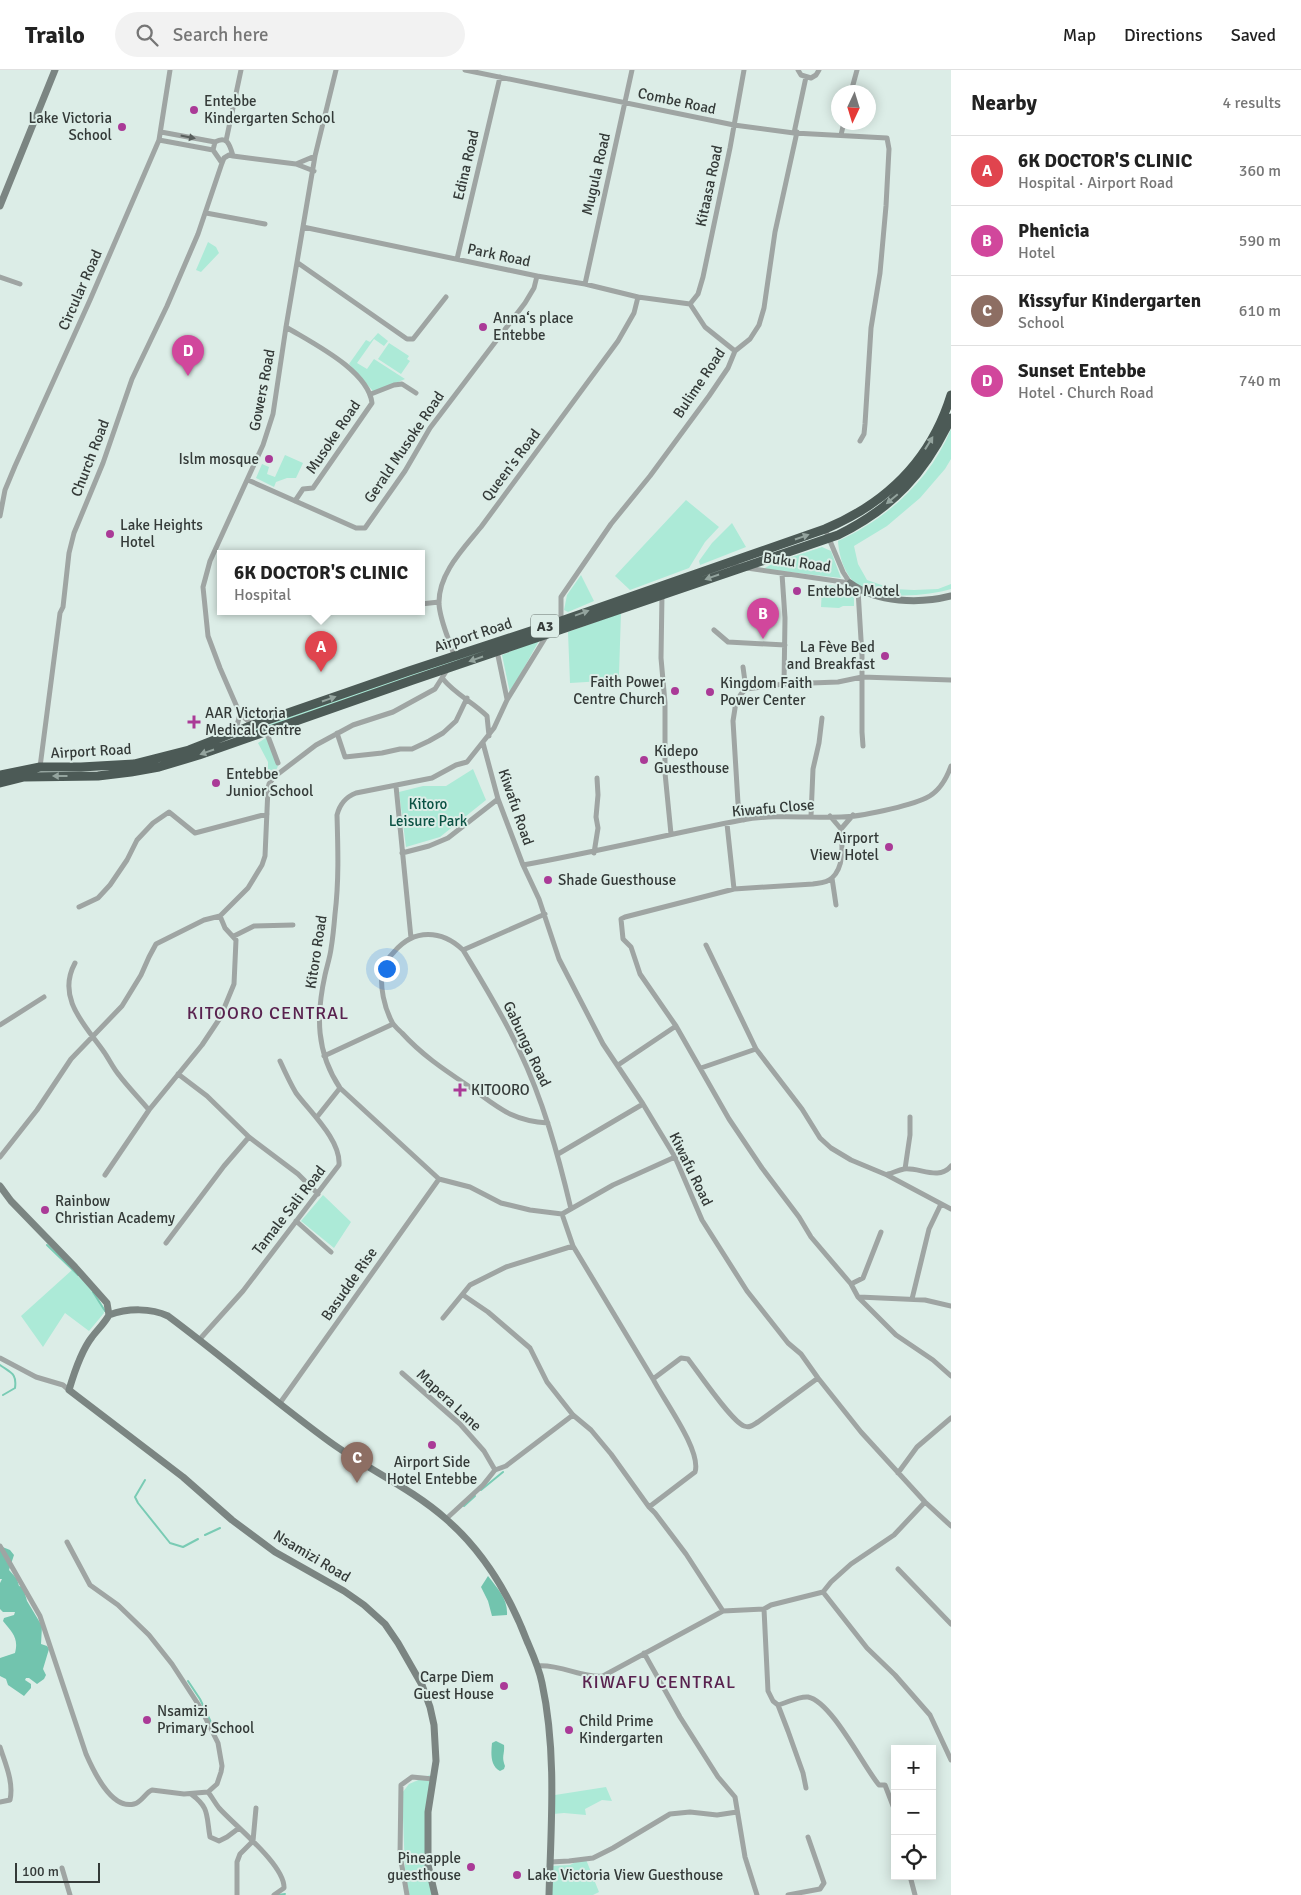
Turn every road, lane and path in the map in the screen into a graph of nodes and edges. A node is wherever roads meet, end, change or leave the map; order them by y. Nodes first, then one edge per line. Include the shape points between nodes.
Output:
1 (55, 70) edge
2 (170, 70) edge
3 (241, 70) edge
4 (336, 70) edge
5 (465, 70) edge
6 (632, 70) edge
7 (744, 70) edge
8 (798, 70) edge
9 (819, 70) edge
10 (857, 70) edge
11 (500, 77) junction
12 (806, 77) junction
13 (853, 85) edge
14 (625, 103) junction
15 (734, 125) junction
16 (842, 130) edge
17 (161, 132) junction
18 (795, 132) junction
19 (841, 135) junction
20 (159, 140) junction
21 (226, 141) junction
22 (215, 142) junction
23 (213, 150) junction
24 (233, 156) junction
25 (315, 156) junction
26 (222, 163) junction
27 (296, 164) junction
28 (314, 171) junction
29 (0, 206) edge
30 (206, 213) junction
31 (265, 224) dead end
32 (303, 227) junction
33 (457, 259) junction
34 (298, 263) junction
35 (537, 276) junction
36 (0, 277) edge
37 (20, 284) dead end
38 (584, 284) junction
39 (446, 297) dead end
40 (638, 297) junction
41 (690, 304) junction
42 (286, 327) junction
43 (735, 351) junction
44 (416, 393) dead end
45 (371, 394) junction
46 (951, 395) edge
47 (951, 418) edge
48 (860, 441) dead end
49 (248, 480) junction
50 (295, 501) junction
51 (0, 516) edge
52 (825, 529) junction
53 (829, 538) junction
54 (727, 562) junction
55 (740, 567) junction
56 (782, 574) junction
57 (850, 583) junction
58 (858, 590) junction
59 (662, 594) junction
60 (951, 596) edge
61 (439, 602) junction
62 (425, 604) edge
63 (600, 612) junction
64 (561, 620) junction
65 (714, 630) dead end
66 (547, 634) junction
67 (785, 645) junction
68 (497, 651) junction
69 (454, 655) junction
70 (744, 667) dead end
71 (449, 668) junction
72 (862, 677) junction
73 (442, 679) junction
74 (951, 680) edge
75 (784, 684) junction
76 (746, 689) junction
77 (466, 698) junction
78 (507, 700) junction
79 (240, 714) junction
80 (822, 718) dead end
81 (253, 726) junction
82 (266, 731) junction
83 (337, 733) junction
84 (489, 736) junction
85 (236, 737) junction
86 (482, 743) junction
87 (863, 746) dead end
88 (278, 763) dead end
89 (951, 766) edge
90 (40, 772) junction
91 (0, 775) edge
92 (597, 778) dead end
93 (0, 783) edge
94 (396, 786) junction
95 (498, 799) junction
96 (267, 814) junction
97 (853, 815) junction
98 (812, 816) junction
99 (830, 816) junction
100 (744, 820) junction
101 (727, 824) junction
102 (841, 829) junction
103 (671, 834) junction
104 (402, 852) junction
105 (594, 853) junction
106 (523, 866) junction
107 (832, 878) junction
108 (734, 889) junction
109 (836, 905) dead end
110 (79, 907) dead end
111 (544, 914) junction
112 (220, 916) junction
113 (293, 925) dead end
114 (234, 936) junction
115 (411, 938) junction
116 (706, 945) dead end
117 (463, 950) junction
118 (75, 963) dead end
119 (44, 997) dead end
120 (393, 1024) junction
121 (0, 1025) edge
122 (676, 1026) junction
123 (91, 1036) junction
124 (756, 1049) junction
125 (324, 1056) junction
126 (280, 1061) dead end
127 (618, 1065) junction
128 (701, 1068) junction
129 (178, 1074) junction
130 (340, 1088) junction
131 (643, 1104) junction
132 (149, 1110) junction
133 (317, 1117) junction
134 (910, 1117) dead end
135 (548, 1123) junction
136 (249, 1137) junction
137 (558, 1154) junction
138 (0, 1157) edge
139 (675, 1157) junction
140 (951, 1166) edge
141 (905, 1169) junction
142 (888, 1174) junction
143 (105, 1176) dead end
144 (439, 1178) junction
145 (0, 1186) edge
146 (318, 1194) junction
147 (941, 1204) junction
148 (571, 1209) junction
149 (951, 1209) edge
150 (562, 1214) junction
151 (296, 1221) junction
152 (881, 1232) dead end
153 (166, 1243) dead end
154 (573, 1246) junction
155 (331, 1252) dead end
156 (851, 1284) junction
157 (463, 1295) junction
158 (858, 1297) junction
159 (912, 1299) junction
160 (951, 1306) edge
161 (109, 1315) junction
162 (442, 1318) dead end
163 (199, 1340) junction
164 (0, 1358) edge
165 (402, 1374) dead end
166 (951, 1376) edge
167 (653, 1378) junction
168 (818, 1378) junction
169 (69, 1390) junction
170 (280, 1403) junction
171 (573, 1415) junction
172 (951, 1418) edge
173 (495, 1470) junction
174 (898, 1473) junction
175 (925, 1502) junction
176 (648, 1507) junction
177 (446, 1519) junction
178 (951, 1526) edge
179 (67, 1542) dead end
180 (0, 1546) edge
181 (898, 1569) dead end
182 (823, 1592) junction
183 (764, 1609) junction
184 (723, 1611) junction
185 (951, 1624) edge
186 (644, 1653) junction
187 (538, 1666) junction
188 (778, 1705) junction
189 (0, 1747) edge
190 (951, 1758) edge
191 (433, 1779) junction
192 (806, 1788) dead end
193 (208, 1792) junction
194 (191, 1794) junction
195 (891, 1801) edge
196 (0, 1802) edge
197 (256, 1808) dead end
198 (737, 1812) junction
199 (239, 1828) junction
200 (808, 1837) dead end
201 (253, 1841) junction
202 (550, 1862) junction
203 (62, 1868) dead end
204 (911, 1880) edge
205 (70, 1895) edge
206 (237, 1895) edge
207 (274, 1895) edge
208 (407, 1895) edge
209 (435, 1895) edge
210 (549, 1895) edge
211 (757, 1895) edge
212 (788, 1895) edge
213 (915, 1895) edge

1 - 29 street
2 - 17 street, Circular Road
3 - 21 street
4 - 25 street, Gowers Road
5 - 11 street, Combe Road
6 - 14 street, Mugula Road
7 - 15 street, Kitaasa Road
8 - 12 street
9 - 12 street via 816,75
10 - 13 street
11 - 14 street, Combe Road
11 - 33 street, Edina Road
12 - 18 street, Bulime Road
14 - 15 street, Combe Road
14 - 38 street, Mugula Road
15 - 18 street, Combe Road
15 - 41 street, Kitaasa Road via 703,277 698,294
16 - 19 street
17 - 20 street, Circular Road
17 -> 22 street
18 - 19 street, Combe Road
18 - 43 street, Bulime Road via 764,308 750,339
19 - 48 street, Combe Road via 887,138 889,149 881,265 871,328 866,424
20 - 23 street
20 - 51 street, Circular Road via 15,466 5,490
21 - 22 street
21 - 24 street
22 - 23 street
23 - 26 street
24 - 26 street via 224,158
24 - 27 street
25 - 27 street
25 - 28 street, Gowers Road
26 - 30 street, Church Road
27 - 28 street
28 - 32 street, Gowers Road
30 - 31 street
30 - 90 street, Church Road via 132,379 72,540 58,623
32 - 33 street, Park Road
32 - 34 street, Gowers Road
33 - 35 street, Park Road
34 - 39 street via 406,339 413,339
34 - 42 street, Gowers Road
35 - 38 street, Park Road
35 - 50 street, Gerald Musoke Road via 525,303 430,428 368,526 356,528
36 - 37 street
38 - 40 street, Park Road
40 - 41 street, Park Road
40 - 61 street, Queen's Road via 634,313 618,341 456,557 445,576
41 - 43 street via 705,327
42 - 45 street, Musoke Road via 348,367
42 - 49 street, Gowers Road via 269,432
43 - 64 street, Bulime Road via 709,396 611,524 561,597
44 - 45 street via 402,384
45 - 50 street, Musoke Road via 370,407 320,479 313,488 303,489
52 -> 46 highway, Airport Road / A3 via 864,510 902,478 938,428
47 -> 53 highway, Airport Road / A3 via 936,449 908,486 874,514
49 - 50 street, Gerald Musoke Road
49 - 79 street, Gowers Road via 210,561 203,587 208,636
52 - 53 street, Buku Road
54 -> 52 highway, Airport Road / A3
53 - 55 highway, Airport Road / A3
53 - 57 street, Buku Road
54 - 55 street, Buku Road
54 - 63 highway, Airport Road / A3
55 - 56 street, Buku Road
55 -> 59 highway, Airport Road / A3
56 - 57 street, Buku Road
56 - 67 street
57 - 58 street, Buku Road
58 - 60 street, Buku Road via 904,600
58 - 72 street
59 - 63 highway, Airport Road / A3
59 - 103 street via 665,773
61 - 62 street
61 - 69 street, Queen's Road
64 -> 63 highway, Airport Road / A3
63 - 66 highway, Airport Road / A3
64 - 69 highway, Airport Road / A3
65 - 67 street via 728,642
66 - 68 highway, Airport Road / A3
66 - 78 street, Kitoro Road
67 - 75 street
68 -> 71 highway, Airport Road / A3
68 - 78 street
81 -> 69 highway, Airport Road / A3
70 - 76 street
71 - 73 street
71 - 82 highway, Airport Road / A3
72 - 74 street
72 - 75 street via 838,682
72 - 87 street
73 - 77 street
73 - 83 street via 435,689 402,707
75 - 76 street
76 - 100 street via 736,702 733,721 738,803
77 - 83 street via 456,721 412,749 345,757
77 - 84 street via 487,716
78 - 84 street, Kitoro Road
79 - 81 street, Gowers Road
79 - 85 street
80 - 98 street via 813,769
81 - 85 highway, Airport Road / A3
82 - 85 highway, Airport Road / A3
82 - 88 street
83 - 96 street via 274,777 269,784
84 - 86 street, Kitoro Road
85 - 90 highway, Airport Road / A3 via 134,764
86 - 94 street, Kitoro Road via 467,762 432,778
86 - 95 street, Kiwafu Road
89 - 97 street, Kiwafu Close via 939,789 925,799
90 - 91 highway, Airport Road / A3
90 - 93 highway, Airport Road / A3
92 - 105 street via 598,828
94 - 104 street
94 - 125 street, Kitoro Road via 356,792 348,796 337,815 339,864 335,910 318,1028
95 - 104 street via 448,838
95 - 106 street, Kiwafu Road
96 - 110 street via 195,833 169,812 137,840 123,866 98,898
96 - 112 street via 262,865 248,888
97 - 99 street, Kiwafu Close
97 - 102 street
98 - 99 street, Kiwafu Close
98 - 100 street, Kiwafu Close
99 - 102 street
100 - 101 street, Kiwafu Close
101 - 103 street, Kiwafu Close
101 - 108 street
102 - 107 street via 842,855
103 - 105 street, Kiwafu Close
104 - 115 street
105 - 106 street, Kiwafu Close
106 - 111 street, Kiwafu Road
107 - 108 street via 813,884
107 - 109 street
108 - 122 street via 621,919 624,939 631,947 640,974
111 - 117 street
111 - 127 street, Kiwafu Road via 559,959 603,1044
112 - 114 street via 225,928
112 - 123 street via 204,920 157,943 133,990 111,1018
113 - 114 street via 254,926
114 - 129 street via 235,966 231,992 214,1028
115 - 117 street, Gabunga Road via 427,933 444,937
115 - 120 street via 400,945 382,970 384,1002
116 - 124 street
117 - 135 street, Gabunga Road via 520,1051
118 - 123 street via 69,978 71,1002
119 - 121 street
120 - 125 street
120 - 135 street via 439,1067 502,1110 515,1118
122 - 127 street
122 - 128 street
123 - 132 street
123 - 138 street via 71,1058 38,1110
124 - 128 street
124 - 142 street via 802,1108 820,1138 842,1156
125 - 130 street, Kitoro Road
126 - 133 street via 294,1089
127 - 131 street, Kiwafu Road
128 - 156 street via 729,1119 762,1168 811,1236
129 - 132 street
129 - 136 street via 207,1096
130 - 133 street
130 - 144 street, Kitoro Road
131 - 137 street
131 - 139 street, Kiwafu Road
132 - 143 street
133 - 146 street, Tamale Sali Road via 340,1158 339,1165
134 - 141 street
135 - 137 street, Gabunga Road
136 - 146 street via 298,1174
136 - 153 street
137 - 148 street, Gabunga Road
139 - 148 street via 613,1185
139 - 168 street, Kiwafu Road via 702,1220 722,1255
140 - 141 street via 936,1173
141 - 142 street
142 - 147 street
144 - 150 street, Kitoro Road via 470,1187 501,1203
144 - 170 street, Basudde Rise
145 - 161 street via 107,1303
146 - 151 street, Tamale Sali Road
147 - 149 street
147 - 159 street via 929,1229
148 - 150 street
150 - 154 street
151 - 155 street
151 - 163 street, Tamale Sali Road via 243,1291
152 - 156 street via 863,1278
154 - 157 street via 506,1267 470,1285
154 - 167 street
156 - 158 street
157 - 162 street
157 - 171 street via 530,1348 546,1382
158 - 159 street
158 - 166 street via 896,1335
159 - 160 street
161 - 163 street via 127,1311 159,1312
161 - 169 street via 91,1338
163 - 170 street
164 - 169 street
165 - 173 street, Mapera Lane via 460,1424 484,1451
167 - 168 street via 681,1358 686,1358 741,1425 751,1427
167 - 176 street via 679,1421 697,1467 695,1472
168 - 174 street, Kiwafu Road
169 - 191 street, Nsamizi Road via 275,1552 344,1591 385,1624 413,1667 430,1707 436,1746
170 - 177 street via 330,1442
171 - 173 street via 506,1466
171 - 176 street via 611,1454
172 - 174 street via 917,1447
173 - 177 street
174 - 175 street, Kiwafu Road
175 - 178 street, Kiwafu Road
175 - 182 street via 894,1535 851,1564
176 - 184 street via 686,1554
177 - 187 street via 468,1540 493,1572 521,1622
179 - 193 street via 90,1585 118,1605 149,1635 200,1707 218,1743 222,1766 217,1784
180 - 194 street via 40,1616 86,1754 110,1796 132,1805 152,1790
181 - 185 street
182 - 183 street
182 - 190 street via 867,1648 895,1674 930,1715
183 - 184 street
183 - 188 street via 768,1691 772,1701
184 - 186 street
186 - 187 street via 603,1676
186 - 198 street via 718,1777 735,1797
187 - 202 street via 551,1757
188 - 192 street
188 - 195 street via 803,1697 816,1701 855,1747 874,1780 885,1785
189 - 196 street via 11,1794 10,1800
191 - 208 street via 412,1777 401,1785 400,1855
191 - 209 street, Nsamizi Road via 428,1812 428,1865
193 - 194 street
193 - 199 street
194 - 199 street via 206,1807 210,1837 219,1841
197 - 201 street
198 - 202 street via 670,1814 593,1858
198 - 211 street via 745,1857
199 - 201 street
200 - 212 street via 824,1880 823,1886
201 - 206 street via 237,1862
201 - 207 street via 273,1863 284,1884 284,1888
202 - 210 street
203 - 205 street
204 - 213 street

